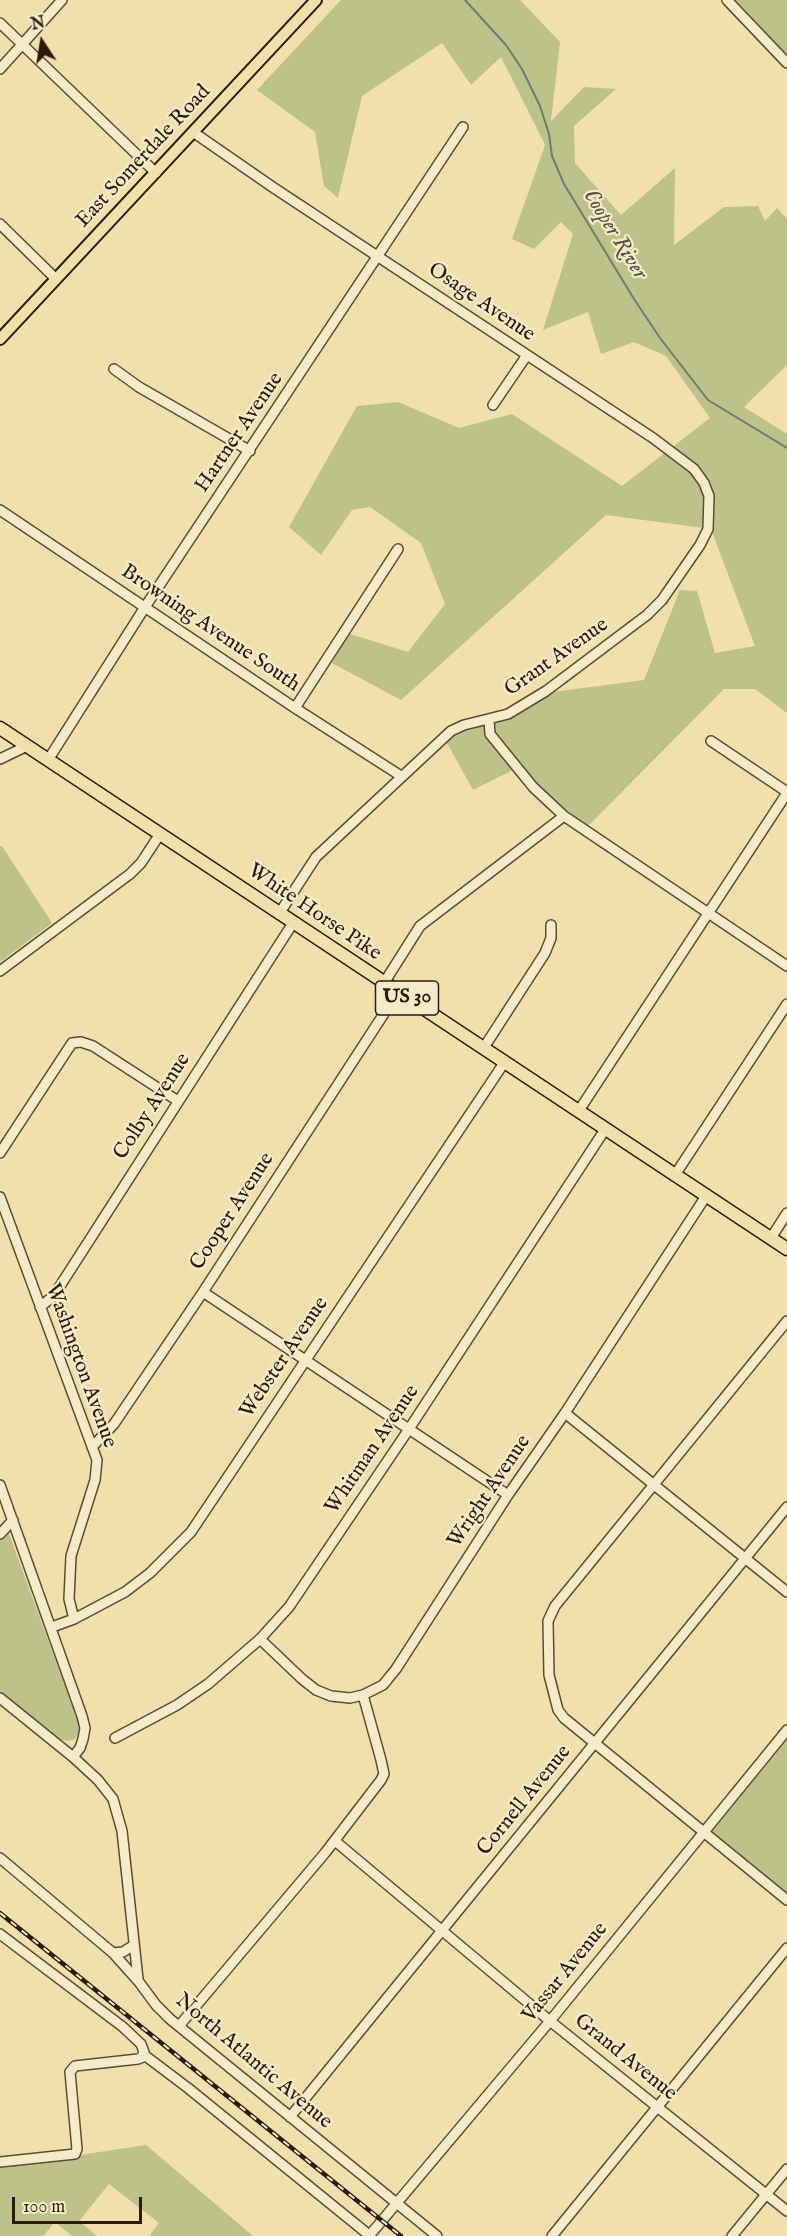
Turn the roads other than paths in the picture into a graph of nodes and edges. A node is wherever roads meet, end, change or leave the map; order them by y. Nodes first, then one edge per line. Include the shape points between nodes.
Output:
1 (62, 0) edge
2 (316, 0) edge
3 (727, 0) edge
4 (0, 23) edge
5 (23, 45) junction
6 (787, 63) edge
7 (0, 69) edge
8 (463, 127) dead end
9 (194, 132) junction
10 (156, 173) junction
11 (0, 224) edge
12 (378, 257) junction
13 (56, 279) junction
14 (0, 339) edge
15 (527, 355) junction
16 (114, 369) dead end
17 (493, 405) dead end
18 (250, 452) junction
19 (0, 510) edge
20 (708, 529) joint
21 (398, 549) dead end
22 (146, 607) junction
23 (295, 708) junction
24 (489, 720) junction
25 (0, 728) edge
26 (711, 741) dead end
27 (27, 746) junction
28 (0, 759) edge
29 (48, 760) junction
30 (401, 776) junction
31 (787, 792) edge
32 (564, 816) junction
33 (159, 834) junction
34 (708, 913) junction
35 (279, 914) junction
36 (293, 923) junction
37 (551, 925) dead end
38 (787, 966) edge
39 (0, 971) edge
40 (384, 983) junction
41 (398, 992) junction
42 (787, 1004) edge
43 (483, 1049) junction
44 (504, 1063) junction
45 (178, 1101) junction
46 (578, 1112) junction
47 (606, 1128) junction
48 (0, 1153) edge
49 (675, 1175) junction
50 (706, 1196) junction
51 (0, 1197) edge
52 (787, 1213) edge
53 (771, 1238) junction
54 (787, 1249) edge
55 (203, 1292) junction
56 (40, 1307) junction
57 (787, 1322) edge
58 (306, 1359) junction
59 (565, 1413) junction
60 (409, 1429) junction
61 (92, 1447) junction
62 (0, 1485) edge
63 (654, 1485) junction
64 (508, 1495) junction
65 (787, 1507) edge
66 (14, 1520) junction
67 (0, 1534) edge
68 (745, 1558) junction
69 (787, 1592) edge
70 (74, 1619) junction
71 (52, 1627) junction
72 (260, 1639) junction
73 (363, 1695) junction
74 (0, 1698) edge
75 (787, 1730) edge
76 (115, 1738) dead end
77 (594, 1744) junction
78 (73, 1757) junction
79 (703, 1833) junction
80 (335, 1841) junction
81 (0, 1858) edge
82 (787, 1900) edge
83 (442, 1931) junction
84 (0, 1934) edge
85 (134, 1946) junction
86 (787, 1948) edge
87 (112, 1953) junction
88 (139, 1982) junction
89 (550, 2021) junction
90 (179, 2026) junction
91 (143, 2052) junction
92 (658, 2108) junction
93 (290, 2117) junction
94 (0, 2162) edge
95 (787, 2169) edge
96 (766, 2194) junction
97 (397, 2203) junction
98 (787, 2211) edge
99 (369, 2236) edge
100 (437, 2236) edge
101 (552, 2236) edge
102 (732, 2236) edge

1 - 5 street
2 - 9 main road, East Somerdale Road
3 - 6 street
4 - 5 street
5 - 7 street
5 - 10 street
8 - 12 street, Hartner Avenue
9 - 10 main road, East Somerdale Road
9 - 12 street, Osage Avenue
10 - 13 main road, East Somerdale Road
11 - 13 street
12 - 15 street, Osage Avenue
12 - 18 street, Hartner Avenue
13 - 14 main road, East Somerdale Road
15 - 17 street
15 - 20 street, Osage Avenue via 694,469 709,496
16 - 18 street
18 - 22 street, Hartner Avenue
19 - 22 street, Browning Avenue South
20 - 24 street, Grant Avenue via 662,600 647,615 546,691 508,714
21 - 23 street
22 - 23 street, Browning Avenue South
22 - 29 street, Hartner Avenue
23 - 30 street, Browning Avenue South
24 - 30 street, Grant Avenue via 451,731
24 - 32 street via 490,734 496,742 533,787
25 - 27 highway, White Horse Pike / US 30
26 - 31 street
27 - 28 street
27 - 29 highway, White Horse Pike / US 30
29 - 33 highway, White Horse Pike / US 30
30 - 35 street, Grant Avenue via 316,857
31 - 34 street
32 - 34 street
32 - 40 street via 420,926
33 - 35 highway, White Horse Pike / US 30
33 - 39 street via 130,874
34 - 38 street
34 - 46 street
35 - 36 highway, White Horse Pike / US 30
36 - 40 highway, White Horse Pike / US 30
36 - 45 street, Colby Avenue
37 - 43 street via 545,952
40 - 41 highway, White Horse Pike / US 30
41 - 43 highway, White Horse Pike / US 30
41 - 55 street, Cooper Avenue
42 - 49 street
43 - 44 highway, White Horse Pike / US 30
44 - 46 highway, White Horse Pike / US 30
44 - 58 street, Webster Avenue
45 - 48 street via 93,1046 72,1043
45 - 56 street, Colby Avenue via 60,1286
46 - 47 highway, White Horse Pike / US 30
47 - 49 highway, White Horse Pike / US 30
47 - 60 street, Whitman Avenue
49 - 50 highway, White Horse Pike / US 30
50 - 53 highway, White Horse Pike / US 30
50 - 59 street, Wright Avenue
51 - 56 street, Washington Avenue
52 - 53 street
53 - 54 highway, White Horse Pike / US 30
55 - 58 street
55 - 61 street, Cooper Avenue via 114,1424
56 - 61 street, Washington Avenue
57 - 63 street
58 - 60 street
58 - 70 street, Webster Avenue via 191,1532 125,1592
59 - 63 street
59 - 64 street, Wright Avenue
60 - 64 street
60 - 72 street, Whitman Avenue via 289,1607
61 - 70 street, Washington Avenue via 97,1460 96,1480 70,1556 69,1599
62 - 66 street
63 - 68 street
63 - 77 street via 555,1606 548,1621 549,1675 558,1710
64 - 73 street, Wright Avenue via 396,1669 383,1685
65 - 68 street, Cornell Avenue
66 - 67 street
66 - 71 street
68 - 69 street
68 - 77 street, Cornell Avenue
70 - 71 street, Webster Avenue
71 - 78 street via 85,1728 80,1748
72 - 73 street via 316,1690 350,1698
72 - 76 street, Whitman Avenue via 208,1684
73 - 80 street via 384,1774
74 - 78 street
75 - 79 street, Vassar Avenue
77 - 79 street
77 - 83 street, Cornell Avenue
78 - 85 street via 98,1780 118,1812
79 - 82 street
79 - 89 street, Vassar Avenue
80 - 83 street, Grand Avenue
80 - 90 street
81 - 87 street, North Atlantic Avenue
83 - 89 street, Grand Avenue
83 - 93 street, Cornell Avenue
84 - 91 street via 123,2027 141,2044
85 - 87 street
85 - 88 street
86 - 92 street
87 - 88 street, North Atlantic Avenue
88 - 90 street, North Atlantic Avenue
89 - 92 street, Grand Avenue
89 - 97 street, Vassar Avenue
90 - 93 street, North Atlantic Avenue
91 - 94 street via 138,2059 75,2066 70,2072 75,2154
91 - 99 street
92 - 96 street, Grand Avenue
92 - 101 street
93 - 97 street, North Atlantic Avenue
95 - 96 street
96 - 98 street, Grand Avenue
96 - 102 street
97 - 99 street, Vassar Avenue
97 - 100 street, North Atlantic Avenue

